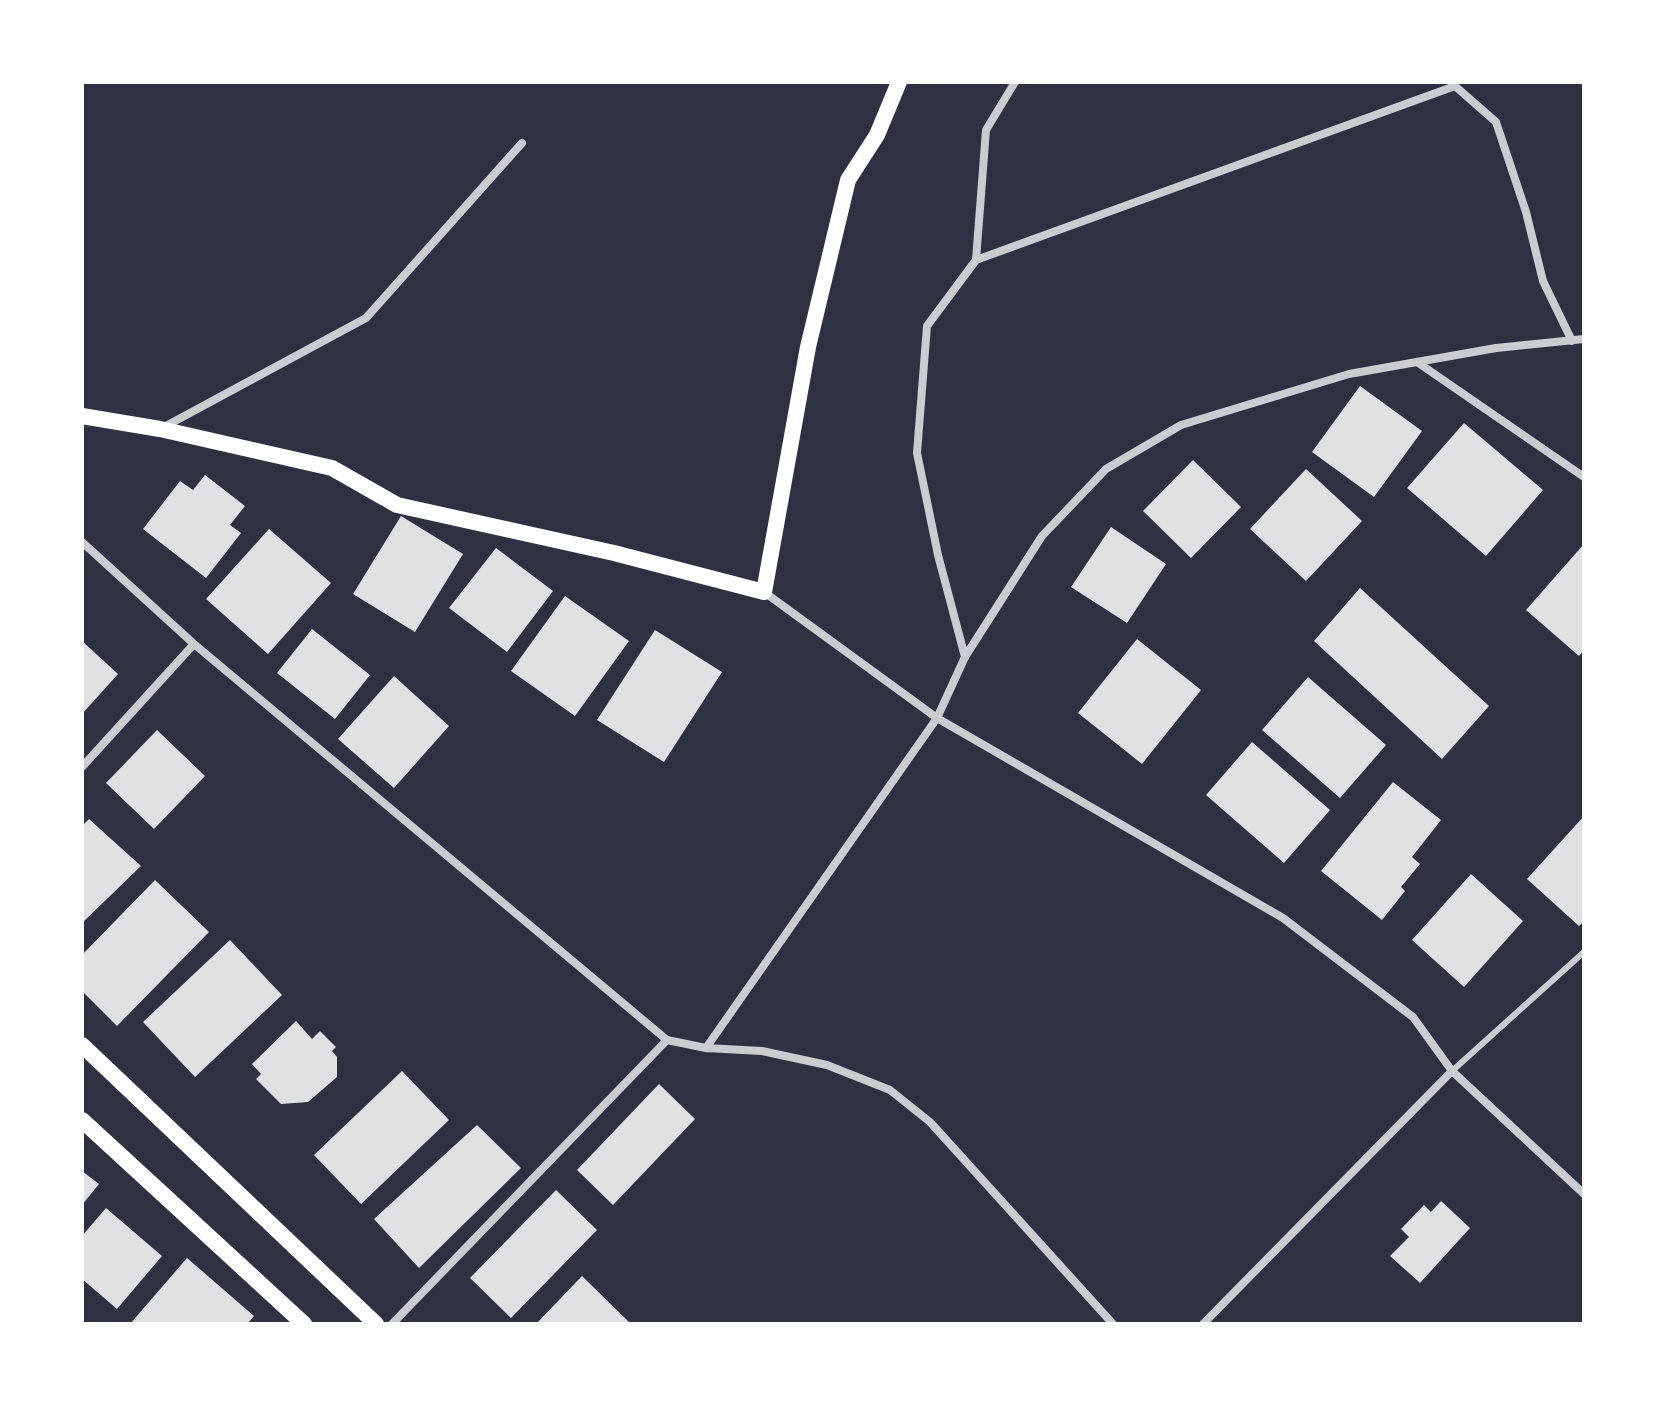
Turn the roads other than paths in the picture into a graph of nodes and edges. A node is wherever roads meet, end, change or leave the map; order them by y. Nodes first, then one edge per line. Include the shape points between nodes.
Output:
1 (899, 82) edge
2 (1015, 82) edge
3 (522, 143) dead end
4 (976, 260) junction
5 (1584, 339) edge
6 (1572, 341) junction
7 (1417, 362) junction
8 (82, 416) edge
9 (160, 429) junction
10 (1584, 477) edge
11 (82, 542) edge
12 (764, 592) junction
13 (194, 644) junction
14 (965, 657) junction
15 (937, 718) junction
16 (82, 767) edge
17 (1584, 952) edge
18 (667, 1040) junction
19 (82, 1045) edge
20 (706, 1048) junction
21 (1452, 1071) junction
22 (82, 1120) edge
23 (1584, 1194) edge
24 (304, 1324) edge
25 (376, 1324) edge
26 (392, 1324) edge
27 (1113, 1324) edge
28 (1203, 1324) edge

1 - 12 main road via 877,135 848,180 808,347
2 - 4 street via 986,130
3 - 9 street via 366,318
4 - 6 street via 1455,86 1496,122 1543,281
4 - 14 street via 927,326 917,453
5 - 6 street
6 - 7 street
7 - 10 street
7 - 14 street via 1349,374 1181,425 1106,469 1042,536
8 - 9 main road
9 - 12 main road via 332,468 397,505
11 - 13 street
12 - 15 street
13 - 16 street
13 - 18 street
14 - 15 street
15 - 20 street
15 - 21 street via 1283,918 1413,1017
17 - 21 lane
18 - 20 street
18 - 26 street
19 - 25 main road
20 - 27 street via 762,1051 827,1065 890,1090 930,1122
21 - 23 street
21 - 28 street
22 - 24 main road

